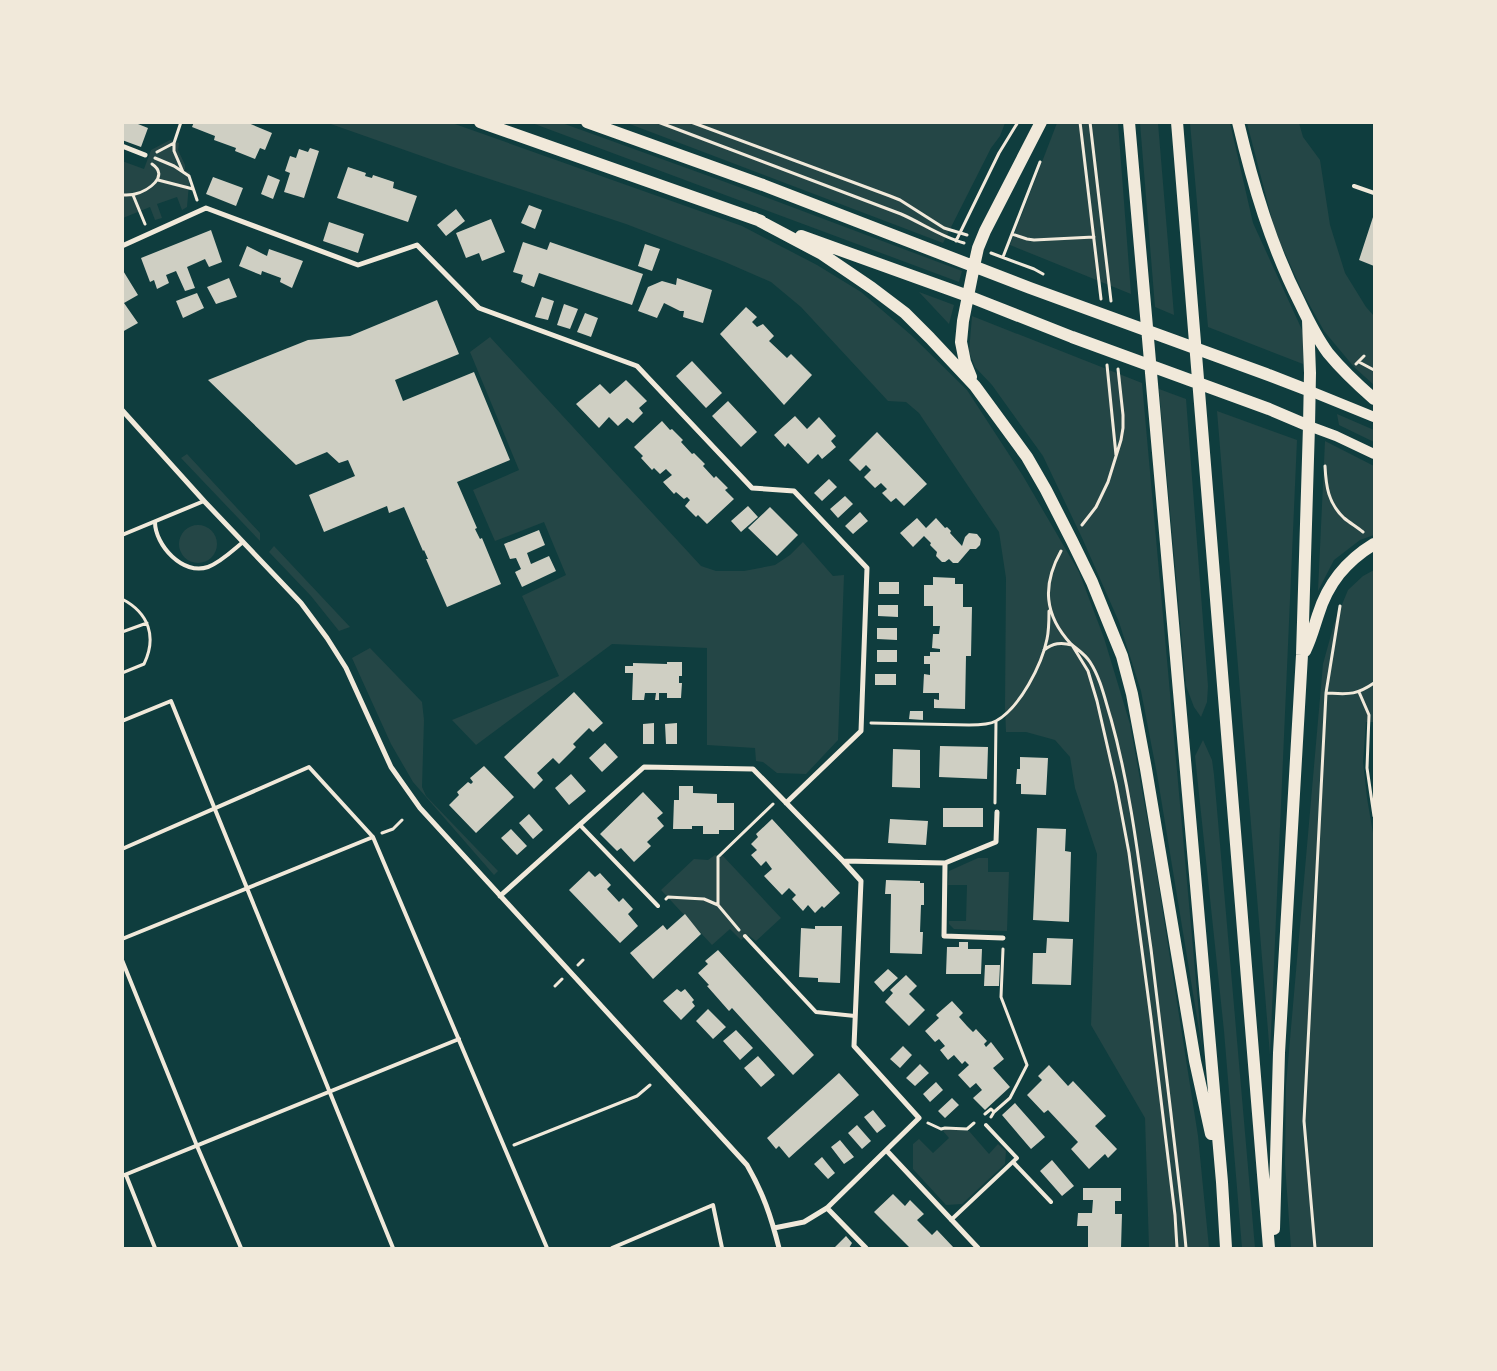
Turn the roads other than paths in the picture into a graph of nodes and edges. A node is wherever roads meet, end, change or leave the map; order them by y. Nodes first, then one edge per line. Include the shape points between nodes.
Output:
1 (480, 122) edge
2 (587, 122) edge
3 (1041, 122) edge
4 (1129, 122) edge
5 (1177, 122) edge
6 (1238, 122) edge
7 (122, 146) edge
8 (145, 155) dead end
9 (1354, 186) dead end
10 (1374, 193) edge
11 (754, 218) junction
12 (122, 246) edge
13 (974, 266) junction
14 (968, 296) junction
15 (1308, 320) junction
16 (975, 386) junction
17 (1310, 391) junction
18 (1374, 399) edge
19 (122, 410) edge
20 (1374, 417) edge
21 (1310, 426) junction
22 (1374, 454) edge
23 (204, 501) junction
24 (155, 522) junction
25 (122, 535) edge
26 (1371, 540) edge
27 (243, 542) junction
28 (1302, 655) junction
29 (122, 721) edge
30 (786, 803) junction
31 (215, 808) junction
32 (997, 812) dead end
33 (580, 825) junction
34 (374, 837) junction
35 (122, 850) edge
36 (843, 861) junction
37 (945, 863) junction
38 (247, 888) junction
39 (500, 896) junction
40 (658, 906) road end
41 (745, 936) road end
42 (1003, 938) road end
43 (122, 939) edge
44 (122, 960) edge
45 (855, 1016) junction
46 (459, 1040) junction
47 (330, 1092) junction
48 (986, 1125) dead end
49 (197, 1146) junction
50 (887, 1151) junction
51 (1012, 1162) junction
52 (124, 1175) edge
53 (1222, 1182) junction
54 (1052, 1202) dead end
55 (827, 1208) junction
56 (951, 1220) junction
57 (774, 1228) junction
58 (155, 1248) edge
59 (240, 1248) edge
60 (393, 1248) edge
61 (547, 1248) edge
62 (612, 1248) edge
63 (722, 1248) edge
64 (778, 1248) edge
65 (866, 1248) edge
66 (978, 1248) edge
67 (1226, 1248) edge
68 (1269, 1248) edge
69 (1274, 1248) edge

1 - 11 main road
2 - 13 main road via 763,184
3 - 13 main road via 985,231
4 - 53 main road
5 - 68 main road
6 - 15 main road via 1259,203 1278,256
7 - 8 street
9 - 10 lane
11 - 14 main road
11 - 16 main road via 822,254 905,313
12 - 30 street via 206,208 358,265 417,244 479,308 637,366 752,488 794,491 867,568 860,731
13 - 14 main road
13 - 17 main road
14 - 16 main road via 961,342
14 - 21 main road
15 - 17 main road
15 - 18 main road via 1328,352
16 - 53 main road via 1027,457 1046,490 1092,582 1122,656 1142,743 1195,1061
17 - 20 main road
17 - 21 main road
19 - 23 street
21 - 22 main road
21 - 28 main road
23 - 24 lane
23 - 27 street
24 - 25 lane
24 - 27 lane via 160,540 169,554 182,565 192,568 213,565
26 - 28 main road via 1333,580 1310,643
27 - 39 street via 301,603 327,638 346,668 391,767 405,788
28 - 69 main road via 1279,1053
29 - 31 lane via 171,701
30 - 33 street via 754,769 644,767
30 - 36 street
31 - 34 lane via 309,767
31 - 35 lane
31 - 38 lane
32 - 37 street via 996,842
33 - 39 street
33 - 40 lane
34 - 38 lane
34 - 46 lane
36 - 37 street
36 - 45 street via 861,882
37 - 42 street via 944,936
38 - 43 lane
38 - 47 lane
39 - 57 street via 747,1164 762,1192
41 - 45 lane via 816,1012
44 - 49 lane
45 - 50 street via 854,1046 919,1118
46 - 47 lane
46 - 61 lane
47 - 49 lane
47 - 60 lane
48 - 51 lane via 1017,1158
49 - 52 lane
49 - 59 lane
50 - 55 street
50 - 56 street
51 - 54 lane
51 - 56 lane
52 - 58 lane
53 - 67 main road
55 - 57 street via 804,1222
55 - 65 street
56 - 66 street
57 - 64 street
62 - 63 lane via 713,1205

